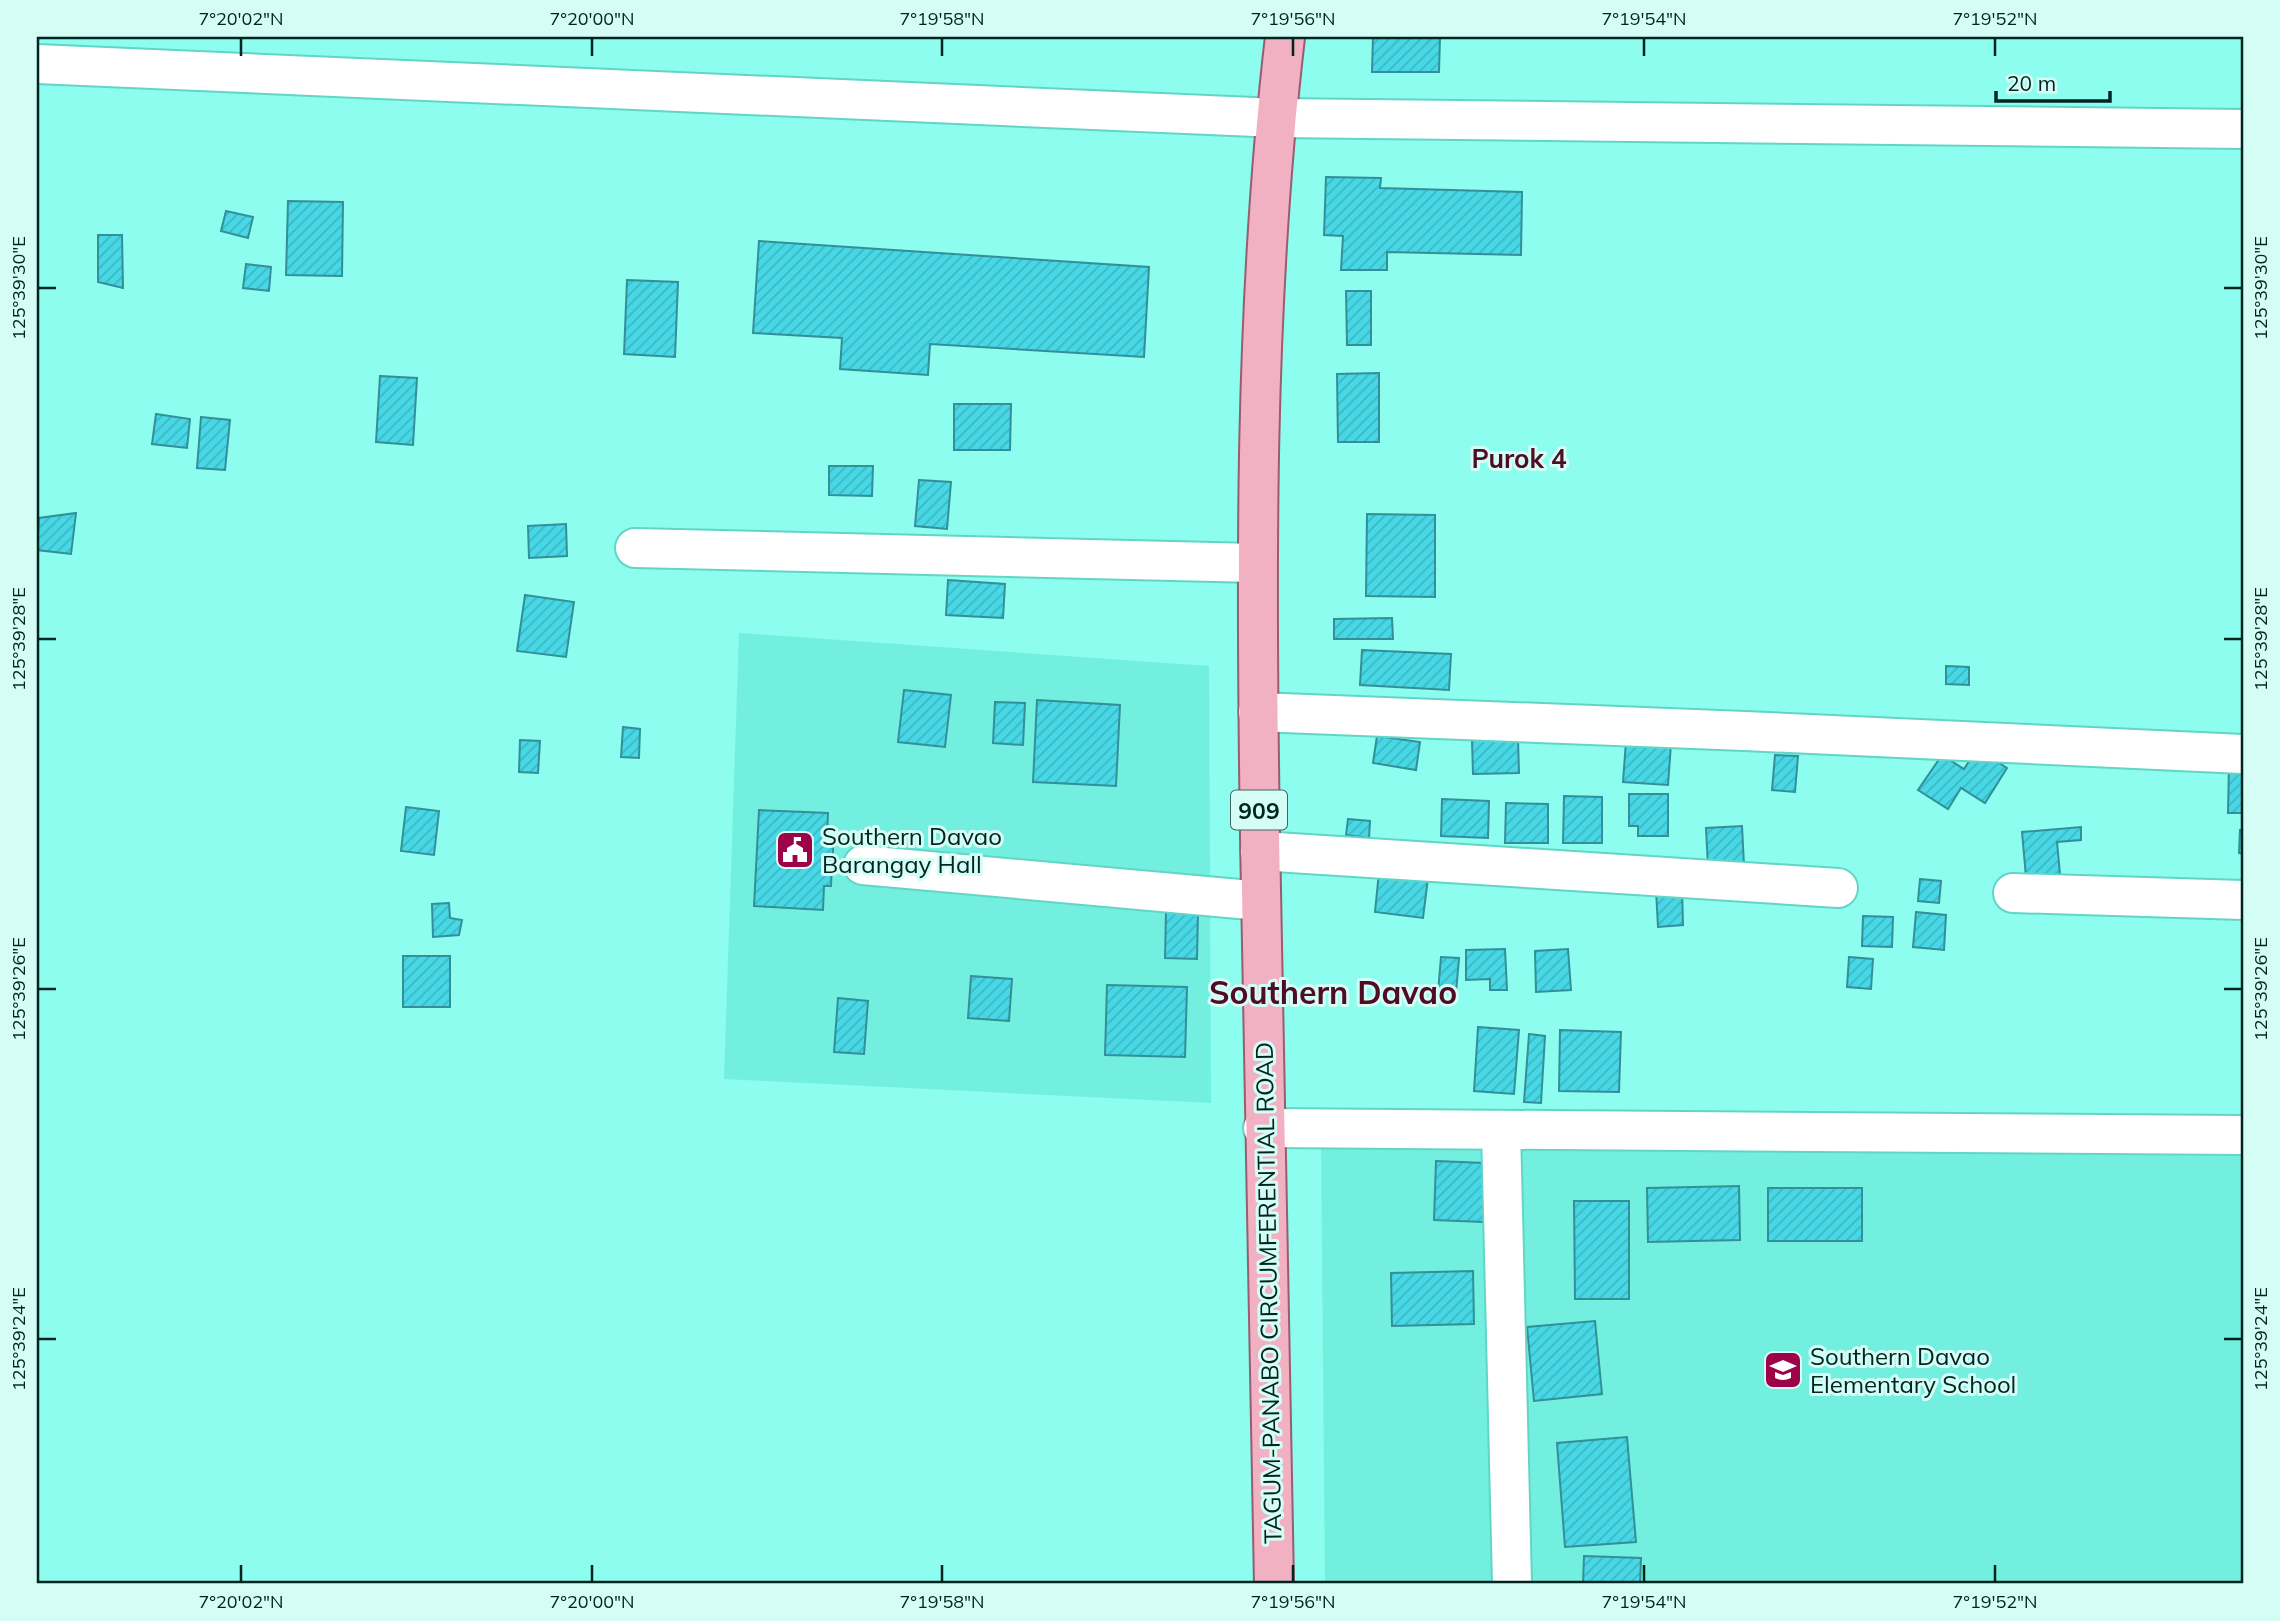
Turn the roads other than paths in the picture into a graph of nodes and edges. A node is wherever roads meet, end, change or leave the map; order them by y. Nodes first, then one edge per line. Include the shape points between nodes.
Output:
1 (1285, 37) edge
2 (37, 64) edge
3 (1276, 118) junction
4 (2243, 129) edge
5 (635, 548) dead end
6 (1256, 563) junction
7 (1258, 712) junction
8 (2243, 754) edge
9 (1260, 851) junction
10 (863, 865) dead end
11 (1838, 888) dead end
12 (2012, 892) dead end
13 (2243, 900) edge
14 (1261, 901) junction
15 (1263, 1128) junction
16 (1501, 1130) junction
17 (2243, 1135) edge
18 (1274, 1584) edge
19 (1512, 1584) edge

1 - 3 main road, TAGUM-PANABO CIRCUMFERENTIAL ROAD / 909
2 - 3 street
3 - 4 street
3 - 6 main road, TAGUM-PANABO CIRCUMFERENTIAL ROAD / 909 via 1259,401
5 - 6 street
6 - 7 main road, TAGUM-PANABO CIRCUMFERENTIAL ROAD / 909
7 - 8 street
7 - 9 main road, TAGUM-PANABO CIRCUMFERENTIAL ROAD / 909
9 - 11 street
9 - 14 main road, TAGUM-PANABO CIRCUMFERENTIAL ROAD / 909
10 - 14 street
12 - 13 street
14 - 15 main road, TAGUM-PANABO CIRCUMFERENTIAL ROAD / 909
15 - 16 street
15 - 18 main road, TAGUM-PANABO CIRCUMFERENTIAL ROAD / 909
16 - 17 street
16 - 19 street

